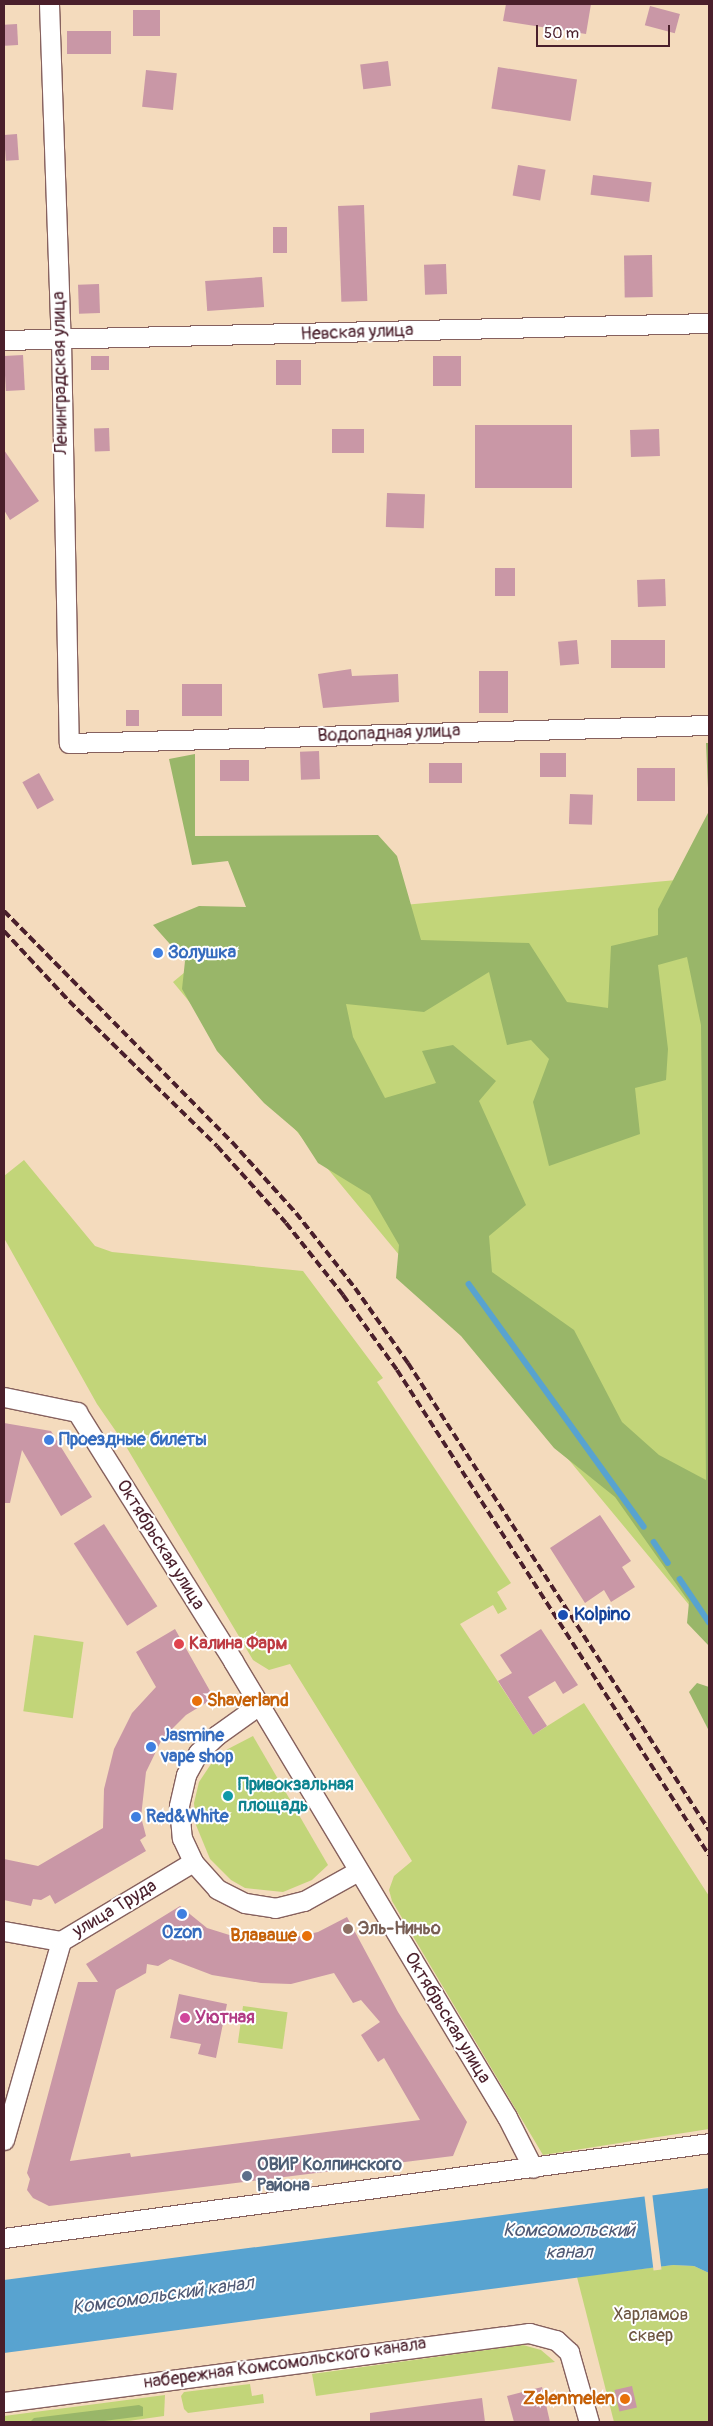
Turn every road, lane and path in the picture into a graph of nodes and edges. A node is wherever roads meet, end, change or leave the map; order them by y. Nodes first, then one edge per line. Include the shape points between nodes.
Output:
1 (48, 4) edge
2 (709, 323) edge
3 (4, 340) edge
4 (61, 340) junction
5 (709, 725) edge
6 (69, 743) joint
7 (4, 1397) edge
8 (259, 1705) junction
9 (193, 1862) junction
10 (358, 1871) junction
11 (4, 1931) edge
12 (61, 1941) junction
13 (4, 2140) edge
14 (709, 2143) edge
15 (532, 2168) junction
16 (4, 2238) edge
17 (4, 2402) edge
18 (589, 2422) edge

1 - 4 street, Ленинградская улица
2 - 4 street, Невская улица
3 - 4 street, Невская улица
4 - 6 street, Ленинградская улица
5 - 6 street, Водопадная улица
7 - 8 street, Октябрьская улица via 77,1412
8 - 9 street via 198,1753 186,1775 179,1806 182,1838
8 - 10 street
9 - 10 street via 218,1889 245,1903 275,1908 304,1901
9 - 12 street, улица Труда
10 - 15 street, Октябрьская улица via 507,2117
11 - 12 street, улица Труда
12 - 13 street
14 - 15 street
15 - 16 street
17 - 18 street, набережная Комсомольского канала via 505,2335 540,2334 564,2346 573,2360

